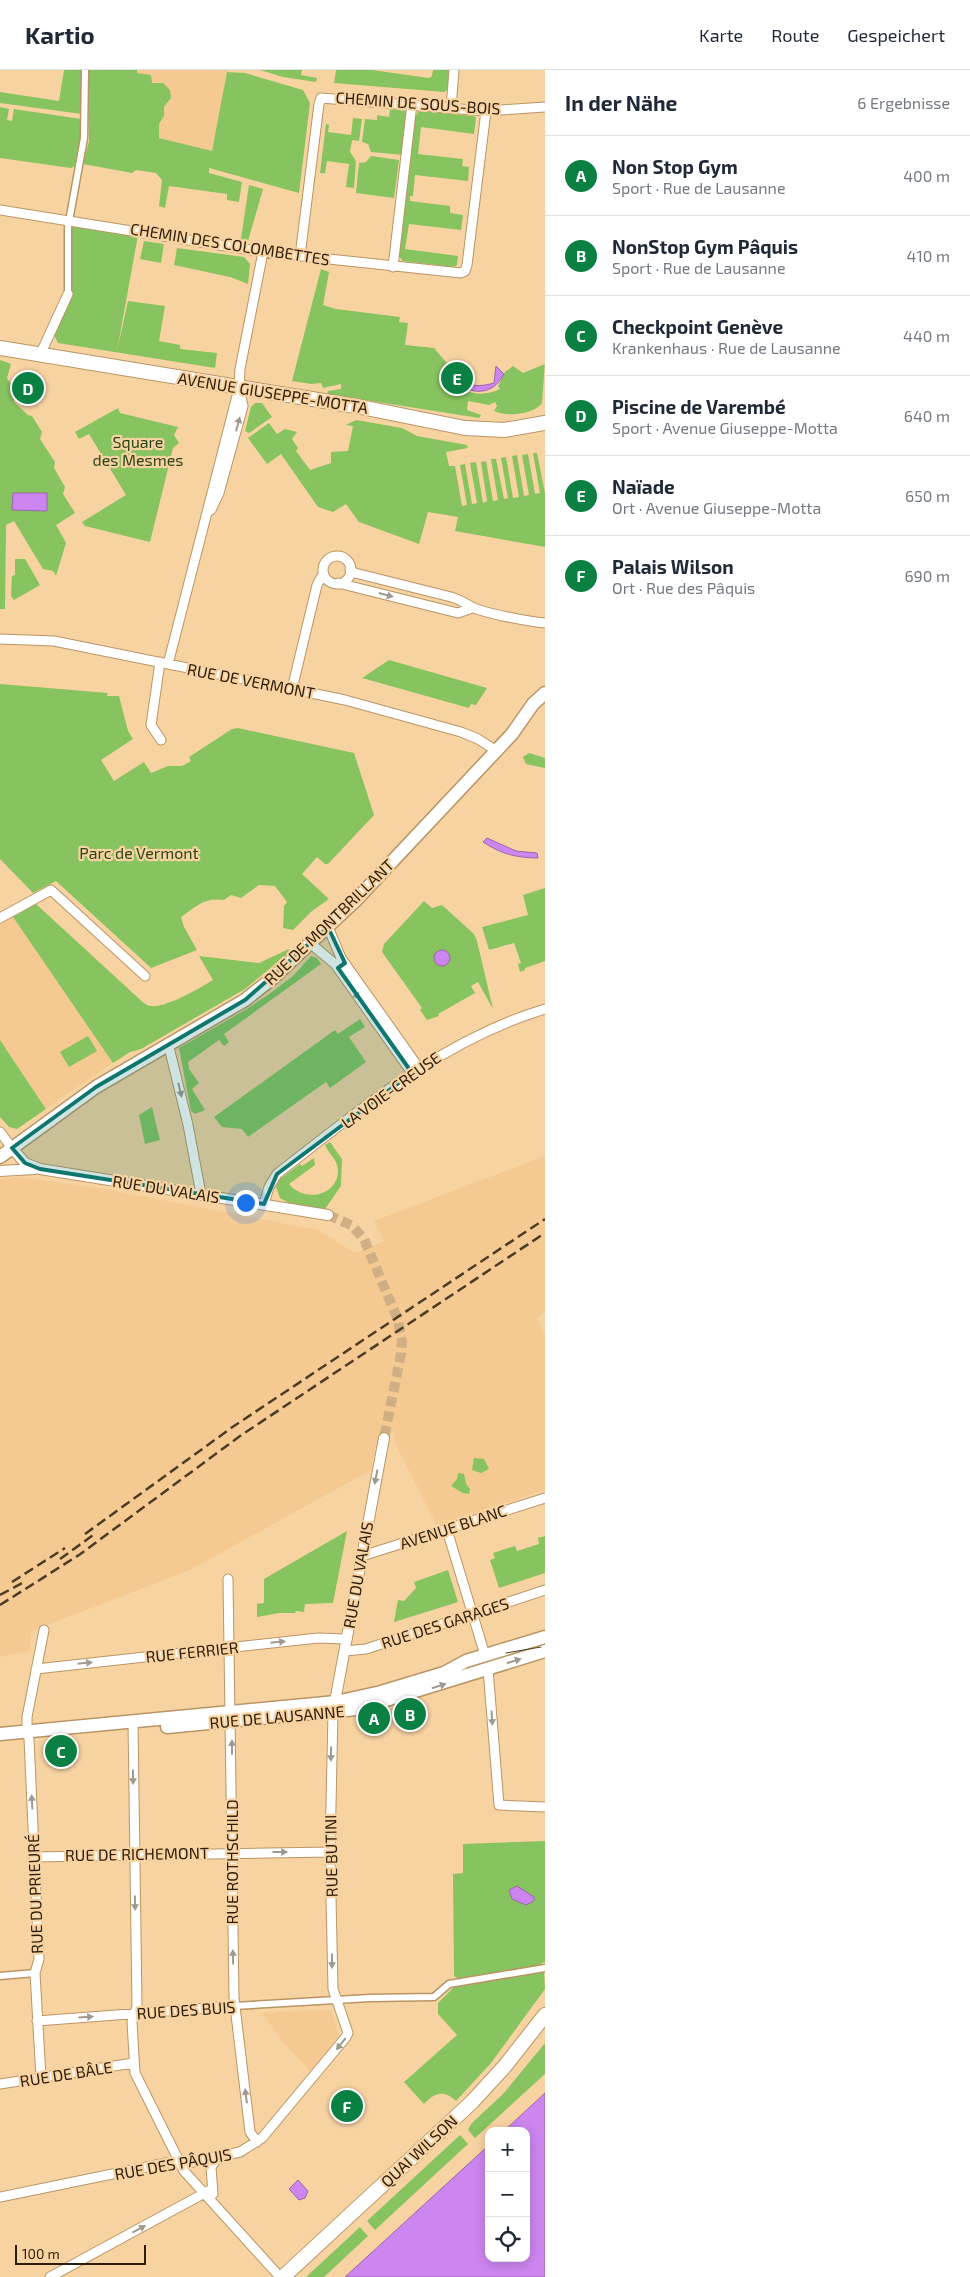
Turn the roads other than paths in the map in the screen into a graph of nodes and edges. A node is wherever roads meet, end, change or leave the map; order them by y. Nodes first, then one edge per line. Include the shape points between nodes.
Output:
1 (85, 70) edge
2 (454, 70) edge
3 (412, 104) junction
4 (545, 107) edge
5 (451, 108) junction
6 (486, 111) junction
7 (0, 210) edge
8 (69, 222) junction
9 (262, 252) junction
10 (300, 256) junction
11 (393, 267) junction
12 (68, 294) joint
13 (0, 348) edge
14 (40, 355) junction
15 (239, 388) junction
16 (545, 423) edge
17 (350, 570) junction
18 (324, 574) junction
19 (338, 583) junction
20 (472, 608) junction
21 (545, 623) edge
22 (0, 639) edge
23 (164, 663) junction
24 (292, 688) junction
25 (545, 693) edge
26 (160, 740) dead end
27 (495, 750) junction
28 (0, 918) edge
29 (328, 927) junction
30 (312, 944) junction
31 (341, 965) junction
32 (145, 976) dead end
33 (545, 1009) edge
34 (168, 1043) junction
35 (415, 1070) junction
36 (0, 1132) edge
37 (12, 1148) junction
38 (0, 1157) edge
39 (40, 1169) junction
40 (0, 1171) edge
41 (201, 1194) junction
42 (264, 1204) junction
43 (328, 1215) tunnel mouth
44 (384, 1438) tunnel mouth
45 (545, 1498) edge
46 (447, 1530) junction
47 (362, 1556) junction
48 (228, 1579) dead end
49 (545, 1590) edge
50 (472, 1615) junction
51 (44, 1630) dead end
52 (545, 1637) edge
53 (347, 1639) junction
54 (230, 1648) junction
55 (345, 1650) junction
56 (545, 1651) edge
57 (485, 1655) junction
58 (36, 1669) junction
59 (488, 1669) junction
60 (335, 1707) junction
61 (231, 1717) junction
62 (133, 1726) junction
63 (0, 1734) edge
64 (28, 1737) junction
65 (0, 1742) edge
66 (545, 1807) edge
67 (232, 1852) junction
68 (330, 1852) junction
69 (134, 1854) junction
70 (34, 1856) junction
71 (545, 1968) edge
72 (35, 1973) junction
73 (0, 1976) edge
74 (335, 2000) junction
75 (234, 2006) junction
76 (134, 2014) junction
77 (545, 2015) edge
78 (37, 2020) junction
79 (133, 2063) junction
80 (41, 2078) junction
81 (0, 2084) edge
82 (257, 2142) junction
83 (218, 2157) junction
84 (180, 2163) junction
85 (212, 2189) junction
86 (203, 2194) junction
87 (0, 2197) edge
88 (214, 2206) junction
89 (50, 2277) edge
90 (281, 2277) edge

1 - 8 street via 84,138
2 - 5 street
3 - 5 street, CHEMIN DE SOUS-BOIS
3 - 10 street, CHEMIN DE SOUS-BOIS via 321,98
3 - 11 street
4 - 6 street, CHEMIN DE SOUS-BOIS
5 - 6 street, CHEMIN DE SOUS-BOIS
6 - 11 street, CHEMIN DES COLOMBETTES via 465,271
7 - 8 street, CHEMIN DES COLOMBETTES
8 - 9 street, CHEMIN DES COLOMBETTES
8 - 12 street
9 - 10 street, CHEMIN DES COLOMBETTES
9 - 15 street
10 - 11 street, CHEMIN DES COLOMBETTES
12 - 14 street
13 - 14 main road, AVENUE GIUSEPPE-MOTTA
14 - 15 main road, AVENUE GIUSEPPE-MOTTA
15 - 16 main road, AVENUE GIUSEPPE-MOTTA via 361,407 465,428 504,430
15 - 23 street via 205,524
17 - 18 street via 345,559 334,556 324,564
17 - 19 street via 348,578
17 - 20 street via 451,596
18 - 19 street via 328,580
18 - 24 street via 317,586
19 -> 20 street via 458,613
20 - 21 street
22 - 23 street, RUE DE VERMONT via 54,641
23 - 24 street, RUE DE VERMONT
23 - 26 street via 151,725
24 - 27 street, RUE DE VERMONT via 461,732
25 - 27 main road, RUE DE MONTBRILLANT
27 - 29 main road, RUE DE MONTBRILLANT
28 - 32 street via 51,890
29 - 30 main road, RUE DE MONTBRILLANT
29 - 31 street
30 - 31 street
30 - 34 main road, RUE DE MONTBRILLANT via 245,1000
31 - 35 street
33 - 35 street, LA VOIE-CREUSE via 489,1029
34 - 37 main road, RUE DE MONTBRILLANT via 96,1087
34 -> 41 street
35 - 42 street, LA VOIE-CREUSE via 277,1174 269,1186
36 - 37 street
37 - 38 main road, RUE DE MONTBRILLANT
37 - 39 street, RUE DU VALAIS via 28,1165
39 - 40 street
39 - 41 street, RUE DU VALAIS
41 - 42 street, RUE DU VALAIS
42 - 43 street, RUE DU VALAIS
44 -> 47 street, RUE DU VALAIS
45 - 46 street, AVENUE BLANC
46 - 47 street, AVENUE BLANC
46 - 50 street
47 - 53 street, RUE DU VALAIS
48 - 54 street, RUE ROTHSCHILD
49 - 50 street, RUE DES GARAGES
50 - 55 street, RUE DES GARAGES via 366,1649
50 - 57 street
51 - 58 street, RUE DU PRIEURÉ
52 - 57 main road
54 -> 53 street, RUE FERRIER via 318,1638
53 - 55 street, RUE DU VALAIS
58 -> 54 street, RUE FERRIER
54 - 61 street, RUE ROTHSCHILD
55 - 60 street, RUE DU VALAIS
59 -> 56 main road, RUE DE LAUSANNE
57 - 60 main road via 448,1671
58 - 64 street, RUE DU PRIEURÉ via 27,1718
60 -> 59 main road, RUE DE LAUSANNE via 357,1709
59 -> 66 street via 497,1801 503,1807
60 - 61 main road
60 -> 68 street, RUE BUTINI
61 - 62 main road
67 -> 61 street, RUE ROTHSCHILD
62 - 64 main road
62 -> 69 street
63 - 64 main road
64 - 65 main road
70 -> 64 street, RUE DU PRIEURÉ
67 -> 68 street, RUE DE RICHEMONT
67 - 69 street, RUE DE RICHEMONT
75 -> 67 street, RUE ROTHSCHILD
68 -> 74 street, RUE BUTINI
69 - 70 street, RUE DE RICHEMONT
69 -> 76 street
70 - 72 street, RUE DU PRIEURÉ via 38,1959
71 - 74 street, RUE DES BUIS via 449,1984 434,1997
72 - 73 street
72 - 78 street, RUE DU PRIEURÉ
74 - 75 street, RUE DES BUIS
74 -> 82 street, RUE DES PÂQUIS via 348,2036
75 - 76 street, RUE DES BUIS
82 -> 75 street, RUE ROTHSCHILD via 250,2132
78 -> 76 street, RUE DES BUIS
76 - 79 street
77 - 90 main road, QUAI WILSON via 472,2102
78 - 80 street, RUE DU PRIEURÉ
79 - 80 street, RUE DE BÂLE
79 - 84 street via 138,2082
80 - 81 street, RUE DE BÂLE
82 - 83 street, RUE DES PÂQUIS via 240,2152
83 - 84 street, RUE DES PÂQUIS
83 - 85 street via 211,2167
84 - 86 street via 188,2178
84 - 87 street, RUE DES PÂQUIS via 166,2163
85 - 86 street
85 - 88 street
86 - 88 street
89 -> 86 street
88 - 90 street

